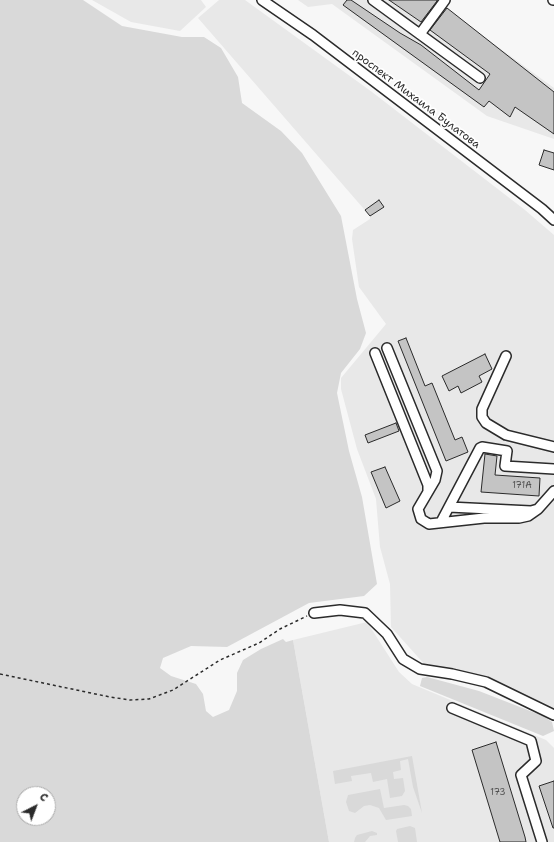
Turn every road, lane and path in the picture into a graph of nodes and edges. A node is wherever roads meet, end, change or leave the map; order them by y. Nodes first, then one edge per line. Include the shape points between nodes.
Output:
1 (262, 0) edge
2 (373, 0) edge
3 (446, 0) edge
4 (420, 34) junction
5 (480, 78) dead end
6 (554, 220) edge
7 (388, 348) dead end
8 (375, 353) dead end
9 (506, 356) dead end
10 (554, 447) edge
11 (554, 469) edge
12 (554, 491) edge
13 (428, 492) junction
14 (449, 507) junction
15 (538, 509) junction
16 (441, 522) junction
17 (314, 613) joint
18 (0, 674) edge
19 (452, 708) dead end
20 (554, 715) edge
21 (542, 842) edge

1 - 6 street, проспект Михаила Булатова via 320,40
2 - 4 street
3 - 4 street
4 - 5 street
7 - 13 street via 437,471
8 - 13 street via 428,485
9 - 10 street via 482,409 482,417 486,423 506,435
11 - 14 street via 505,466 507,451 482,447
12 - 15 street
13 - 16 street via 418,509 421,519 429,524
14 - 15 street via 531,511
14 - 16 street
15 - 16 street via 528,516 519,518
17 - 18 path via 280,629 259,643 220,660 173,690 148,699 110,697
17 - 20 street via 340,610 365,613 387,634 404,659 420,669 486,682
19 - 21 street via 531,741 536,761 521,775

